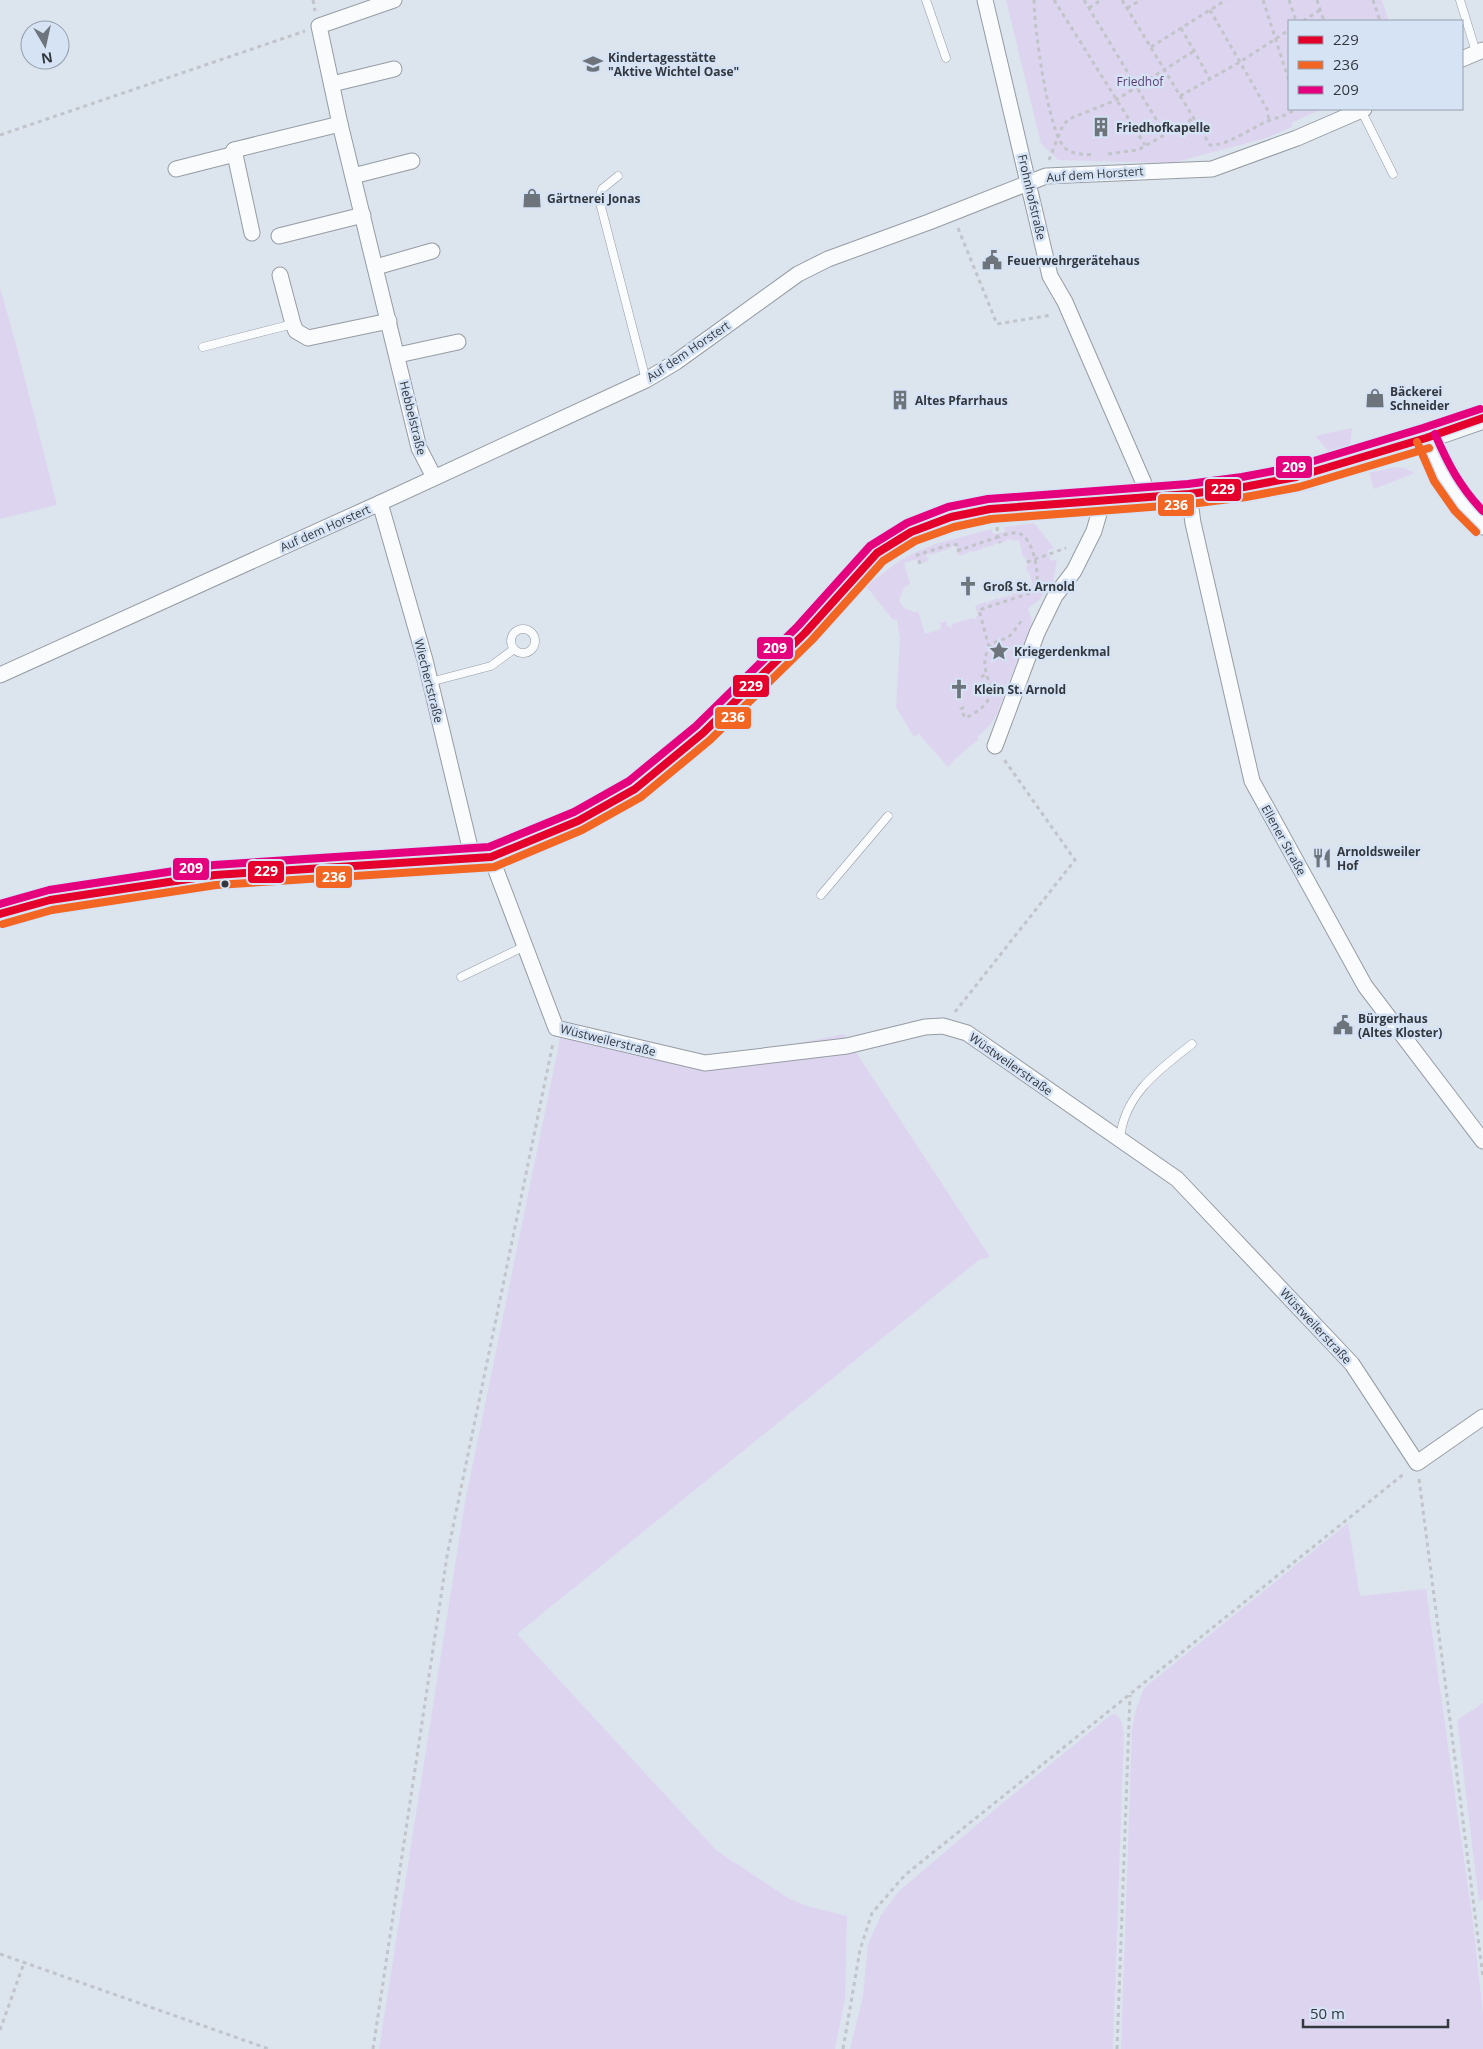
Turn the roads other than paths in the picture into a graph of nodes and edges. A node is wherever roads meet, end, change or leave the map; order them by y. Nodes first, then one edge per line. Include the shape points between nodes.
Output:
1 (394, 0) edge
2 (926, 0) edge
3 (985, 0) edge
4 (1460, 0) edge
5 (1480, 51) edge
6 (946, 58) dead end
7 (1463, 59) edge
8 (394, 69) dead end
9 (332, 84) junction
10 (1362, 110) edge
11 (340, 124) junction
12 (234, 150) junction
13 (412, 161) dead end
14 (176, 169) dead end
15 (1394, 174) dead end
16 (353, 176) junction
17 (618, 176) dead end
18 (1028, 183) junction
19 (363, 215) junction
20 (252, 233) dead end
21 (279, 236) dead end
22 (432, 251) dead end
23 (376, 267) junction
24 (280, 275) dead end
25 (389, 321) junction
26 (293, 324) junction
27 (458, 342) dead end
28 (202, 347) dead end
29 (398, 355) junction
30 (646, 380) junction
31 (1483, 418) edge
32 (1426, 438) junction
33 (434, 478) junction
34 (1189, 494) junction
35 (1149, 495) junction
36 (1102, 500) junction
37 (380, 503) junction
38 (1483, 525) edge
39 (514, 649) dead end
40 (0, 675) edge
41 (430, 682) junction
42 (995, 746) road end
43 (888, 816) dead end
44 (482, 859) junction
45 (821, 895) dead end
46 (0, 914) edge
47 (525, 946) junction
48 (461, 977) dead end
49 (1192, 1044) dead end
50 (1120, 1140) junction
51 (1483, 1141) edge
52 (1483, 1416) edge

1 - 9 street, Hebbelstraße via 319,26
2 - 6 lane
3 - 18 street, Frohnhofstraße
4 - 5 lane
5 - 7 street
8 - 9 street
9 - 11 street, Hebbelstraße
10 - 15 lane
10 - 18 street, Auf dem Horstert via 1212,169 1046,176
11 - 12 street
11 - 16 street, Hebbelstraße
12 - 14 street via 231,155
12 - 20 street
13 - 16 street
16 - 19 street, Hebbelstraße
17 - 30 lane via 602,189 599,199
18 - 30 street, Auf dem Horstert via 828,258 798,274
18 - 35 street, Frohnhofstraße via 1050,276
19 - 21 street
19 - 23 street, Hebbelstraße
22 - 23 street
23 - 25 street, Hebbelstraße
24 - 26 street
25 - 26 street via 308,338 296,332
25 - 29 street, Hebbelstraße
26 - 28 lane
27 - 29 street
29 - 33 street, Hebbelstraße via 419,448
30 - 33 street, Auf dem Horstert
31 - 32 main road
32 - 34 main road via 1296,477
32 - 38 street via 1442,475 1463,505
33 - 37 street, Auf dem Horstert
34 - 35 main road
34 - 51 street, Ellener Straße via 1252,781 1365,986
35 - 36 main road
36 - 42 street via 1094,532 1037,633
36 - 44 main road via 990,509 951,517 911,532 877,553 804,633 703,733 635,789 578,821
37 - 40 street, Auf dem Horstert
37 - 41 street, Wiechertstraße
39 - 41 lane via 491,666
41 - 44 street, Wiechertstraße
43 - 45 lane
44 - 46 main road via 215,875 50,900
44 - 47 street, Wüstweilerstraße
47 - 48 lane
47 - 50 street, Wüstweilerstraße via 556,1028 705,1063 847,1046 925,1027 943,1026 967,1033
49 - 50 lane via 1145,1083 1128,1108
50 - 52 street, Wüstweilerstraße via 1177,1179 1352,1364 1417,1463

